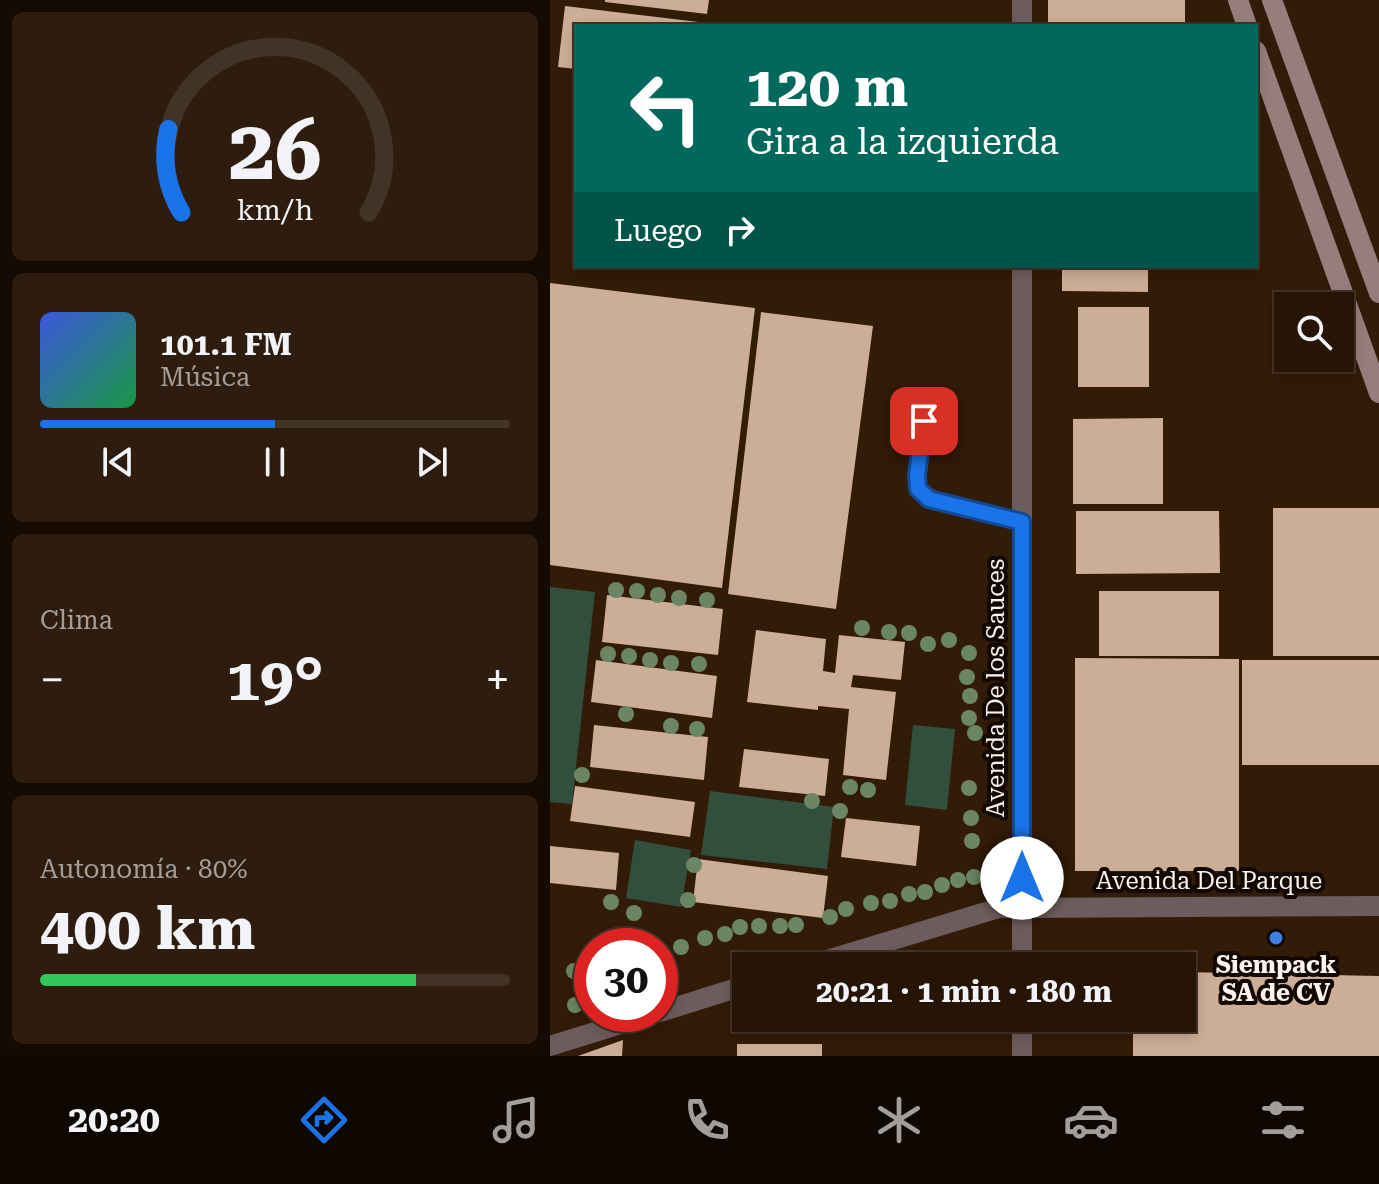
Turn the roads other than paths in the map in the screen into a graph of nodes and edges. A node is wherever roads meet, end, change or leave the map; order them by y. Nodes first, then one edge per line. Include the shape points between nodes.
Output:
1 (1022, 0) edge
2 (1238, 0) edge
3 (1272, 0) edge
4 (1022, 24) edge
5 (1246, 24) edge
6 (1258, 57) edge
7 (1022, 268) edge
8 (1379, 293) edge
9 (1379, 393) edge
10 (924, 421) dead end
11 (1022, 522) junction
12 (1379, 906) edge
13 (1022, 907) junction
14 (852, 952) edge
15 (1022, 952) edge
16 (732, 989) edge
17 (678, 1006) edge
18 (595, 1032) edge
19 (1022, 1032) edge
20 (550, 1046) edge
21 (1022, 1056) edge

1 - 4 street
2 - 5 main road
3 - 8 main road
6 - 9 main road
7 - 11 street, Avenida De los Sauces
10 - 11 lane via 918,489 929,499
11 - 13 street, Avenida De los Sauces
12 - 13 street, Avenida Del Parque
13 - 14 street, Avenida Del Parque via 977,913
13 - 15 street, Avenida De los Sauces
16 - 17 street
18 - 20 street
19 - 21 street

